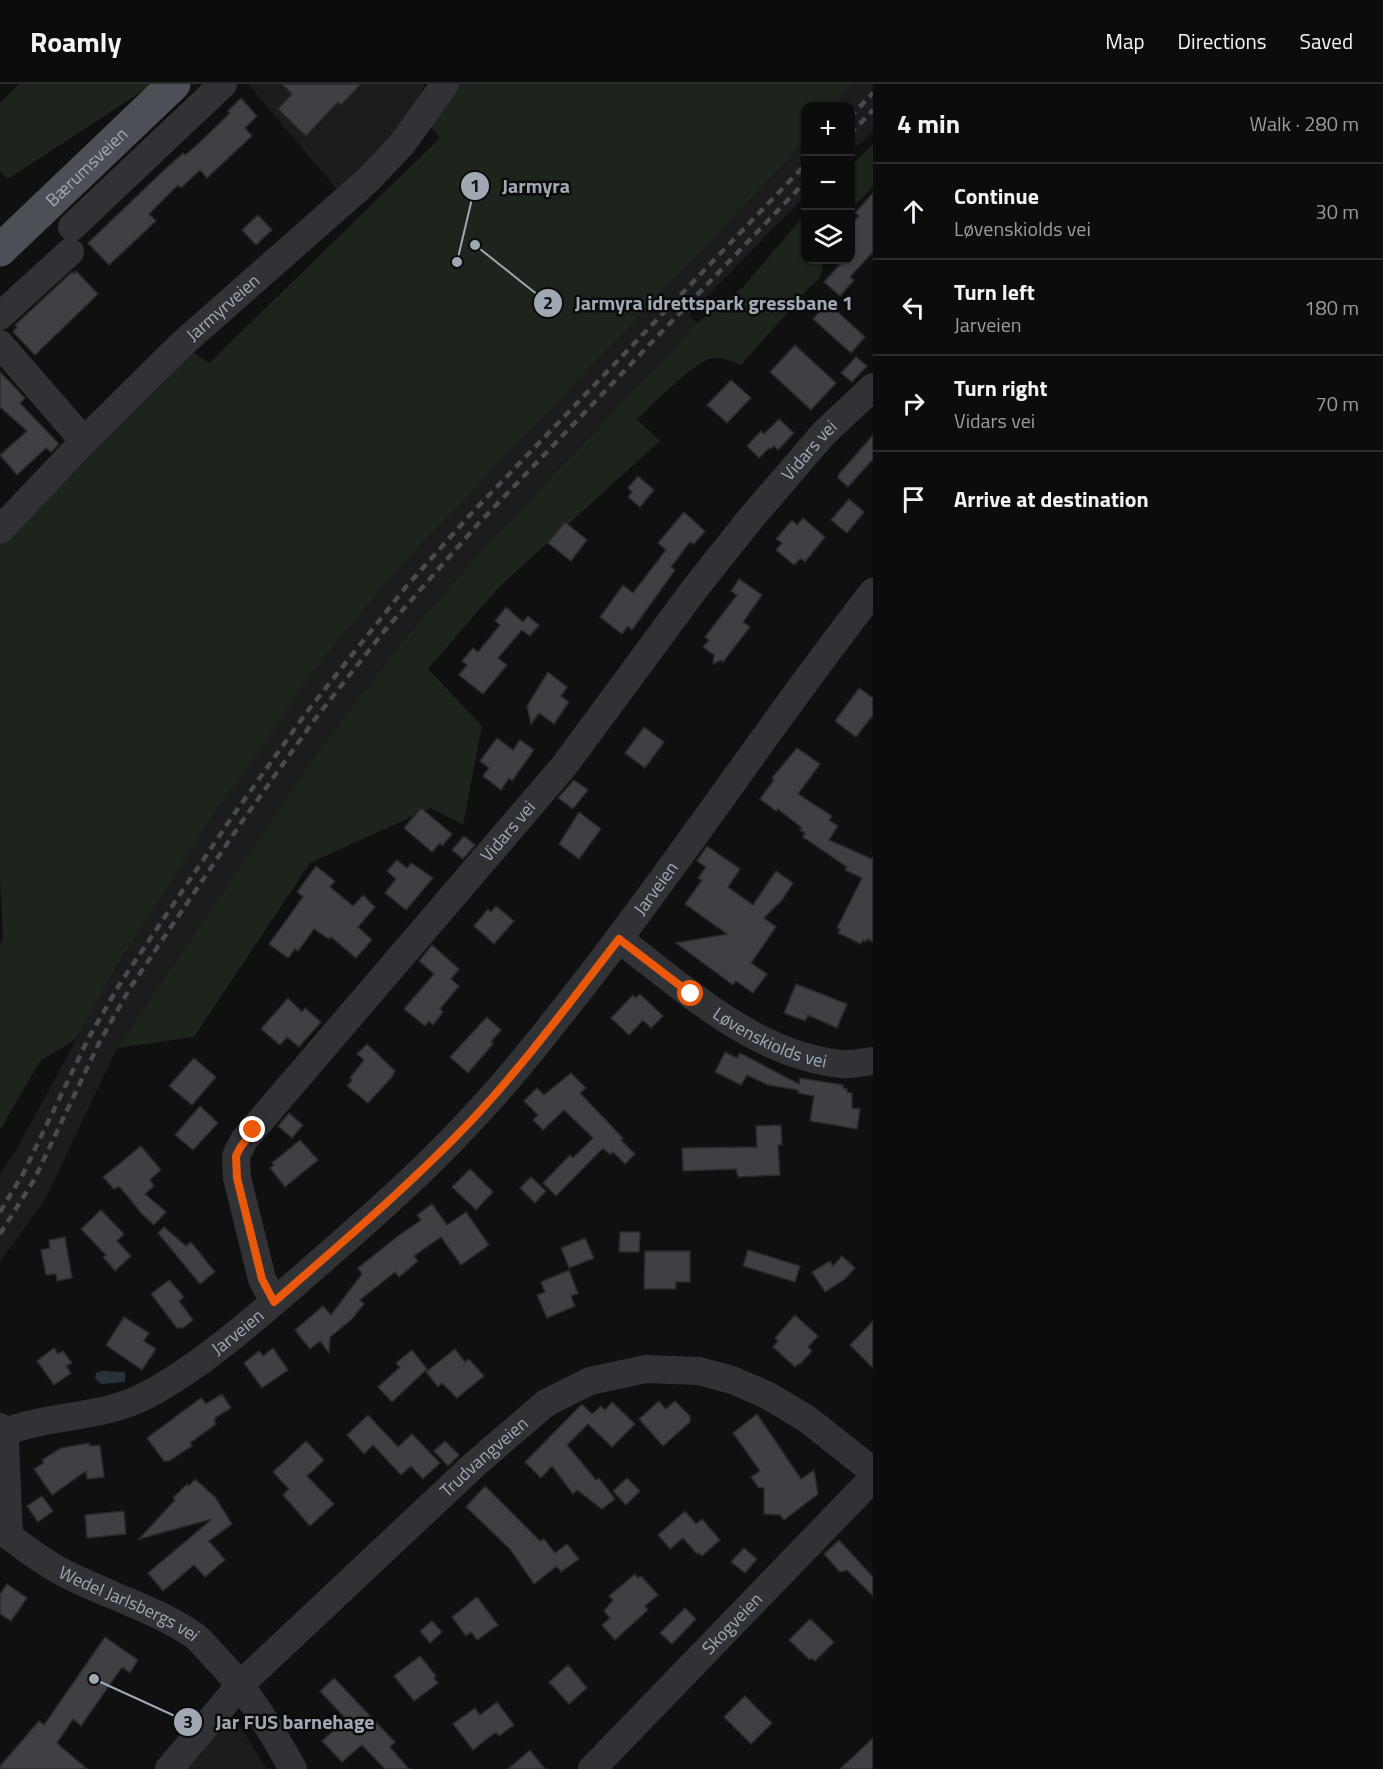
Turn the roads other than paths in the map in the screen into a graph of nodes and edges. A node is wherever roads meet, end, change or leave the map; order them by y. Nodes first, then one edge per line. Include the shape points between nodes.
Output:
1 (174, 84) edge
2 (223, 84) edge
3 (445, 84) edge
4 (0, 250) edge
5 (0, 316) edge
6 (0, 344) edge
7 (873, 387) edge
8 (84, 441) junction
9 (0, 530) edge
10 (873, 592) edge
11 (619, 939) junction
12 (873, 1061) edge
13 (274, 1302) junction
14 (1, 1430) edge
15 (873, 1471) edge
16 (873, 1478) edge
17 (5, 1539) edge
18 (241, 1684) junction
19 (170, 1769) edge
20 (293, 1769) edge
21 (592, 1769) edge

1 - 4 main road, Bærumsveien
2 - 5 street
3 - 8 street, Jarmyrveien via 402,144 368,180 182,344
6 - 8 street
7 - 13 street, Vidars vei via 824,433 751,518 564,765 244,1140 236,1156 237,1178 262,1279
8 - 9 street, Jarmyrveien
10 - 11 street, Jarveien
11 - 12 street, Løvenskiolds vei via 717,1012 772,1044 814,1059 844,1064
11 - 13 street, Jarveien via 537,1045 470,1122 405,1187
13 - 14 street, Jarveien via 186,1371 143,1397 105,1411
14 - 17 street, Wedel Jarlsbergs vei
15 - 18 street, Trudvangveien via 807,1419 732,1380 699,1371 646,1369 590,1381 546,1403 479,1461
16 - 21 street, Skogveien
17 - 18 street, Wedel Jarlsbergs vei via 63,1572 174,1623 197,1638
18 - 19 street, Trudvangveien
18 - 20 street, Wedel Jarlsbergs vei

